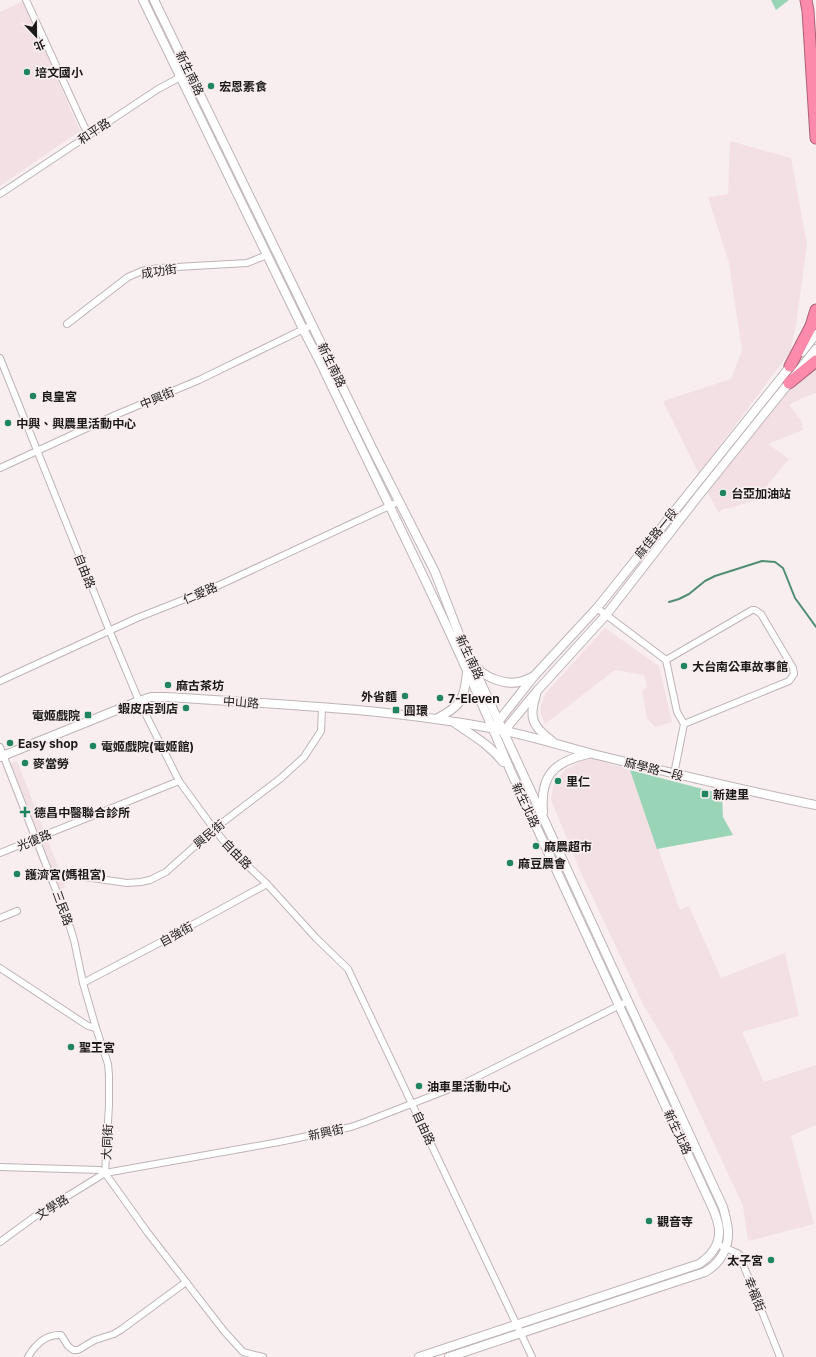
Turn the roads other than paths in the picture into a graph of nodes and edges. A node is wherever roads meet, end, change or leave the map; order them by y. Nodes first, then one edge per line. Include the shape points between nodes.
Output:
1 (26, 0) edge
2 (143, 0) edge
3 (154, 0) edge
4 (806, 0) edge
5 (190, 72) junction
6 (180, 77) junction
7 (89, 135) junction
8 (816, 138) edge
9 (0, 194) edge
10 (267, 255) junction
11 (816, 310) edge
12 (67, 324) dead end
13 (312, 325) junction
14 (303, 330) junction
15 (816, 334) edge
16 (816, 349) edge
17 (0, 358) edge
18 (816, 361) edge
19 (790, 366) junction
20 (788, 383) junction
21 (37, 451) junction
22 (0, 468) edge
23 (398, 502) junction
24 (389, 506) junction
25 (596, 608) junction
26 (606, 615) junction
27 (110, 632) junction
28 (666, 660) junction
29 (473, 664) junction
30 (467, 673) junction
31 (535, 675) junction
32 (0, 681) edge
33 (537, 691) junction
34 (139, 701) junction
35 (322, 708) junction
36 (436, 719) junction
37 (499, 720) junction
38 (453, 721) junction
39 (684, 724) junction
40 (493, 728) junction
41 (504, 731) junction
42 (556, 744) junction
43 (0, 747) edge
44 (590, 753) junction
45 (2, 756) edge
46 (510, 772) junction
47 (674, 774) junction
48 (179, 781) junction
49 (816, 805) edge
50 (543, 817) junction
51 (214, 829) junction
52 (36, 839) junction
53 (0, 853) edge
54 (50, 872) junction
55 (267, 884) junction
56 (17, 911) dead end
57 (0, 918) edge
58 (0, 968) edge
59 (83, 983) junction
60 (628, 1000) junction
61 (619, 1004) junction
62 (96, 1028) junction
63 (413, 1104) junction
64 (0, 1167) edge
65 (105, 1173) junction
66 (0, 1242) edge
67 (717, 1244) junction
68 (726, 1248) junction
69 (186, 1282) junction
70 (516, 1326) junction
71 (520, 1334) junction
72 (28, 1357) edge
73 (264, 1357) edge
74 (419, 1357) edge
75 (449, 1357) edge
76 (532, 1357) edge
77 (780, 1357) edge

1 - 7 street
2 - 6 main road, 新生南路
3 - 5 main road, 新生南路
4 - 8 highway
5 - 6 street, 和平路
5 - 13 main road, 新生南路
6 - 7 street, 和平路
6 - 10 main road, 新生南路
7 - 9 street, 和平路
10 - 12 street, 成功街 via 247,263 142,271 128,277
10 - 14 main road, 新生南路
11 - 19 highway via 811,326
13 - 14 street, 中興街
13 - 23 main road, 新生南路
14 - 21 street, 中興街 via 199,380
14 - 24 main road, 新生南路
15 - 19 main road, 麻佳路一段
16 - 20 main road, 麻佳路一段
17 - 21 street, 自由路
18 - 20 highway
19 - 25 main road, 麻佳路一段
20 - 26 main road, 麻佳路一段
21 - 22 street, 中興街
21 - 27 street, 自由路
23 - 24 street, 仁愛路
23 - 29 main road, 新生南路 via 435,572
24 - 27 street, 仁愛路 via 213,588 137,618
24 - 30 main road, 新生南路
25 - 26 street
25 - 31 main road, 麻佳路一段
26 - 28 street
26 - 33 main road, 麻佳路一段
27 - 32 street, 仁愛路
27 - 34 street, 自由路
28 - 39 street via 677,712
28 - 39 street via 755,610 761,614 793,668 794,674 789,680
29 - 31 main road via 482,673 496,680 519,682
29 - 37 main road, 新生南路
30 - 36 main road via 460,702 454,709
30 - 40 main road, 新生南路
31 - 37 main road, 麻佳路一段
33 - 41 main road, 麻佳路一段
33 - 42 main road via 533,704 533,722 542,734
34 - 35 main road, 中山路 via 159,696
34 - 45 main road, 中山路
34 - 48 street, 自由路
35 - 36 main road, 中山路
35 - 51 street, 興民街 via 321,731 304,757
36 - 38 main road, 中山路
37 - 40 main road, 麻佳路一段
37 - 41 main road, 新生南路
38 - 40 main road, 中山路
38 - 46 main road via 497,753
39 - 47 street
40 - 41 main road, 麻學路一段
40 - 46 main road, 新生北路
41 - 42 main road, 麻學路一段
41 - 50 main road, 新生北路
42 - 44 main road, 麻學路一段
43 - 45 street, 三民路
44 - 47 main road, 麻學路一段
44 - 50 main road via 574,757 549,775 542,799
45 - 52 street, 三民路
46 - 61 main road, 新生北路
47 - 49 main road, 麻學路一段
48 - 51 street, 自由路
48 - 52 street, 光復路
50 - 60 main road, 新生北路
51 - 54 street, 興民街 via 166,872 150,880 120,882
51 - 55 street, 自由路 via 232,851
52 - 53 street, 光復路
52 - 54 street, 三民路
54 - 59 street, 三民路 via 74,940
55 - 59 street, 自強街
55 - 63 street, 自由路 via 348,969
56 - 57 street
58 - 62 street via 88,1026
59 - 62 street, 三民路
60 - 61 street, 新興街
60 - 68 main road, 新生北路 via 723,1207 728,1232
61 - 63 street, 新興街 via 465,1083
61 - 67 main road, 新生北路 via 714,1211 720,1230
62 - 65 street, 大同街 via 110,1076
63 - 65 street, 新興街 via 351,1127
63 - 70 street, 自由路
64 - 65 street, 新興街 via 100,1170
65 - 66 street, 文學路
65 - 69 street, 大同街
67 - 68 street, 幸福街
67 - 70 main road via 712,1254 699,1264
68 - 71 main road via 720,1258 705,1272
68 - 77 street, 幸福街 via 739,1254
69 - 72 street via 114,1334 95,1340 78,1350 68,1346 61,1336 54,1335 38,1344
69 - 73 street, 大同街 via 243,1352
70 - 71 street, 自由路
70 - 74 main road
71 - 75 main road
71 - 76 street, 自由路

